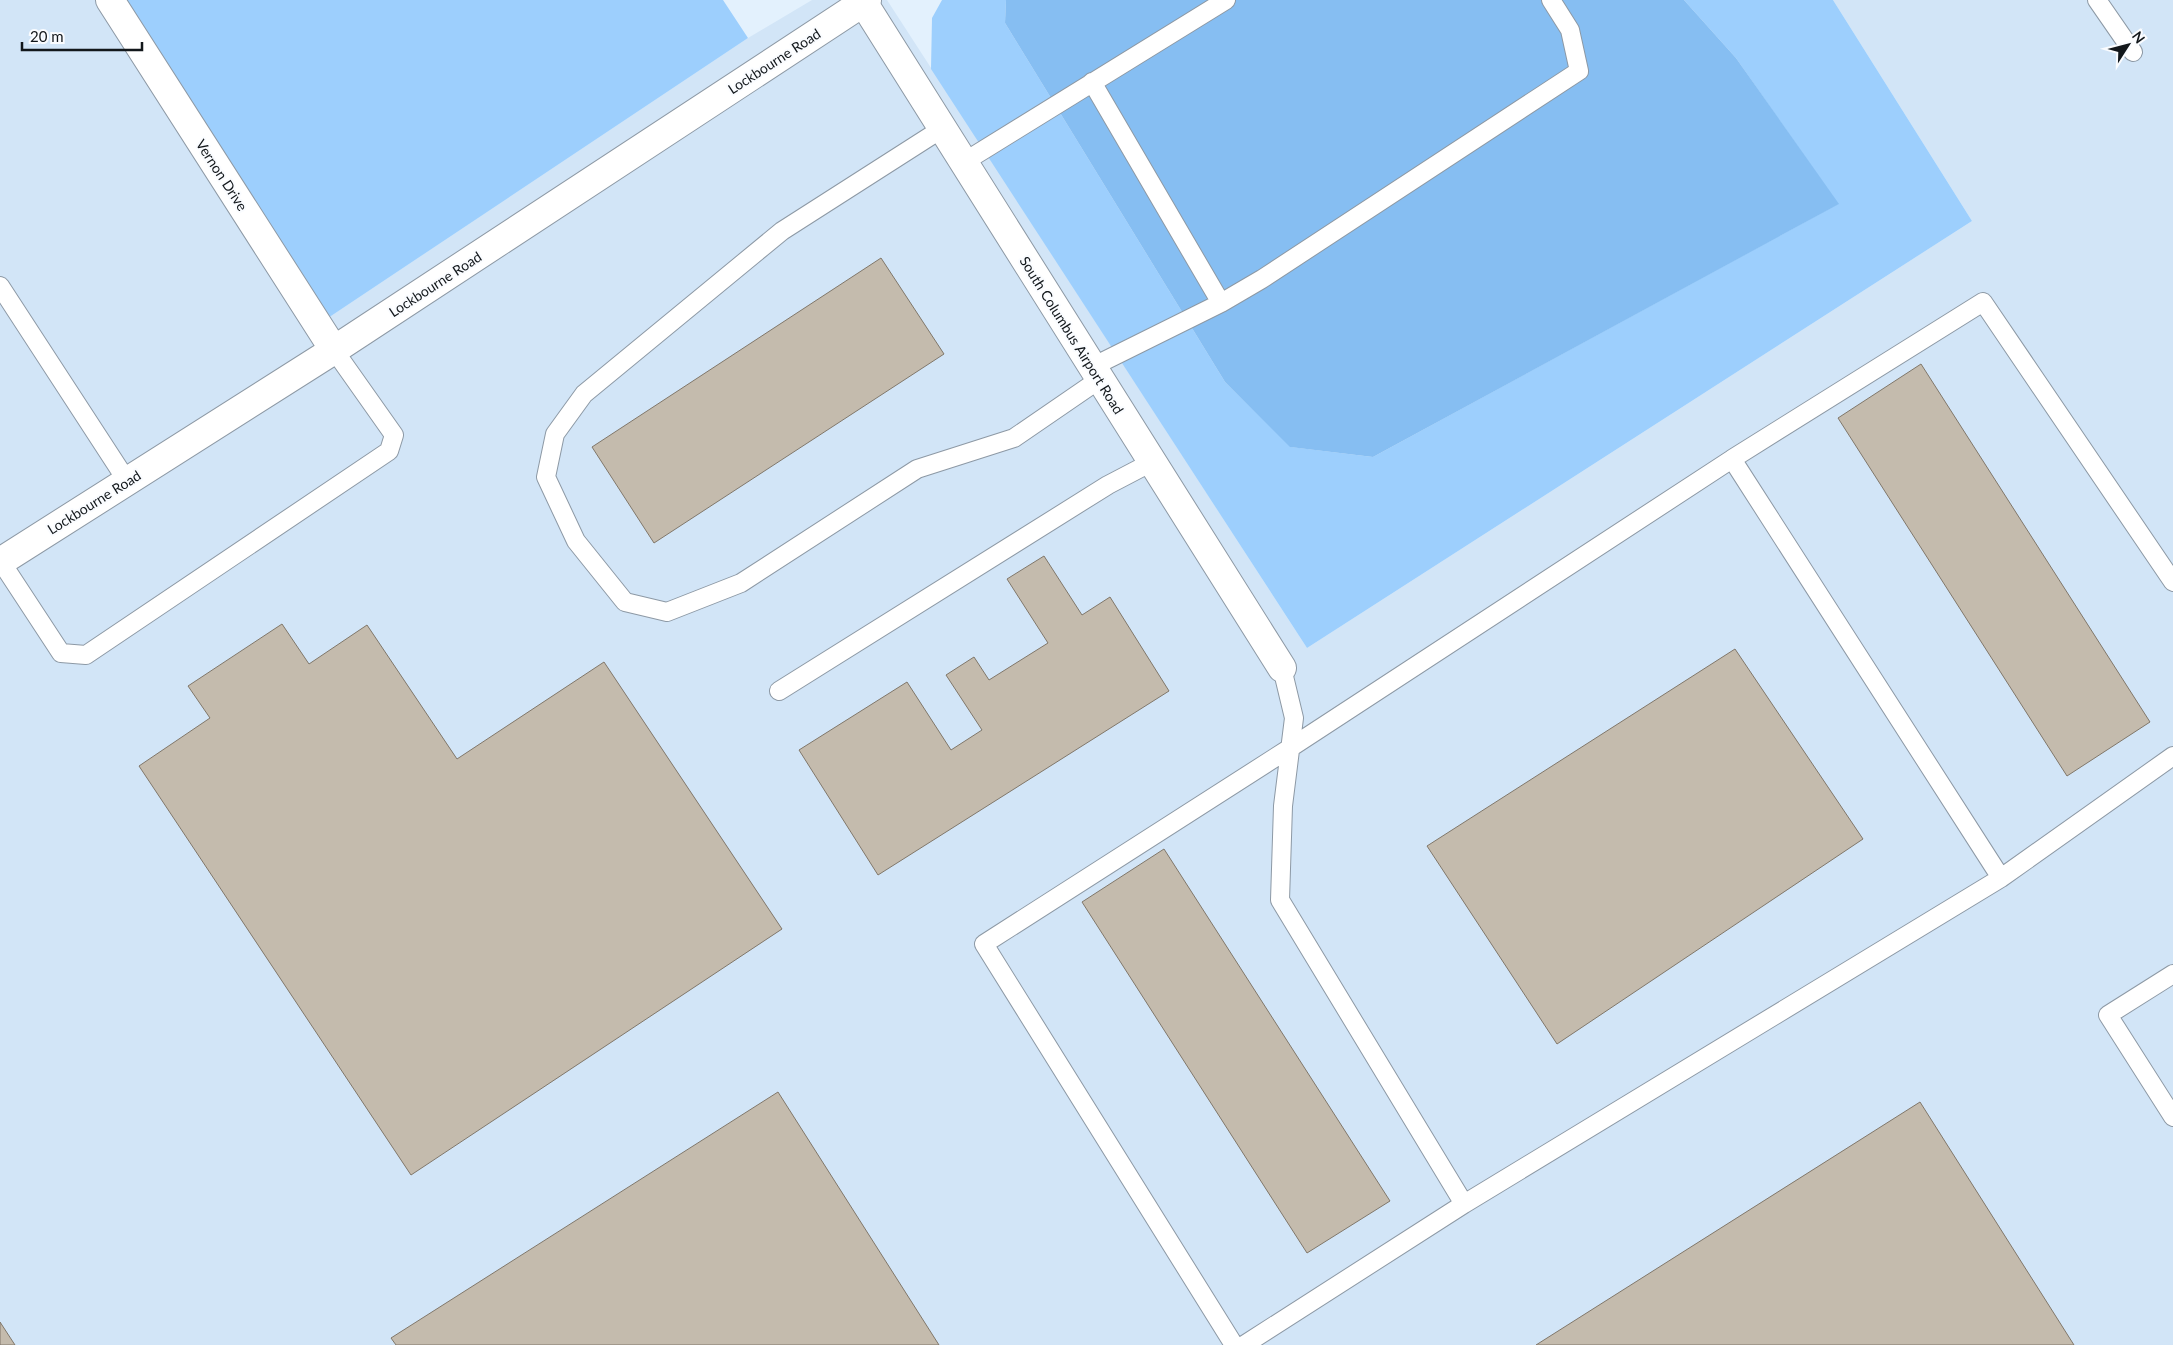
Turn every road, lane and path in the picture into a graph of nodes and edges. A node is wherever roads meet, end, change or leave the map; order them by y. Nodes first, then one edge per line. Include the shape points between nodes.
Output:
1 (110, 0) edge
2 (1226, 0) edge
3 (1550, 0) edge
4 (2097, 0) edge
5 (865, 1) edge
6 (2133, 52) dead end
7 (1092, 82) junction
8 (942, 128) junction
9 (964, 162) junction
10 (0, 286) edge
11 (1221, 303) junction
12 (334, 350) junction
13 (1096, 373) junction
14 (1732, 459) junction
15 (1152, 462) junction
16 (127, 481) junction
17 (0, 561) edge
18 (2173, 582) edge
19 (1282, 668) joint
20 (779, 691) dead end
21 (1290, 748) junction
22 (2173, 756) edge
23 (2001, 878) junction
24 (2173, 974) edge
25 (2173, 1117) edge
26 (1464, 1204) junction
27 (1234, 1345) edge
28 (1244, 1345) edge

1 - 12 street, Vernon Drive
2 - 7 lane
3 - 11 lane via 1570,30 1579,71
4 - 6 lane
5 - 8 street, South Columbus Airport Road
5 - 12 street, Lockbourne Road
7 - 9 lane
7 - 11 lane
8 - 9 street, South Columbus Airport Road
8 - 13 lane via 782,231 584,394 554,434 546,477 576,541 625,602 668,612 741,583 917,469 1014,438
9 - 13 street, South Columbus Airport Road
10 - 16 lane
11 - 13 lane
12 - 16 street, Lockbourne Road
12 - 17 lane via 394,435 389,451 86,655 61,653
13 - 15 street, South Columbus Airport Road
14 - 18 lane via 1983,302
14 - 21 lane
14 - 23 lane
15 - 19 street, South Columbus Airport Road
15 - 20 lane via 1108,485
16 - 17 street, Lockbourne Road
19 - 21 lane via 1294,718
21 - 26 lane via 1283,806 1280,900
21 - 27 lane via 984,944
22 - 23 lane
23 - 26 lane
24 - 25 lane via 2108,1016
26 - 28 lane

